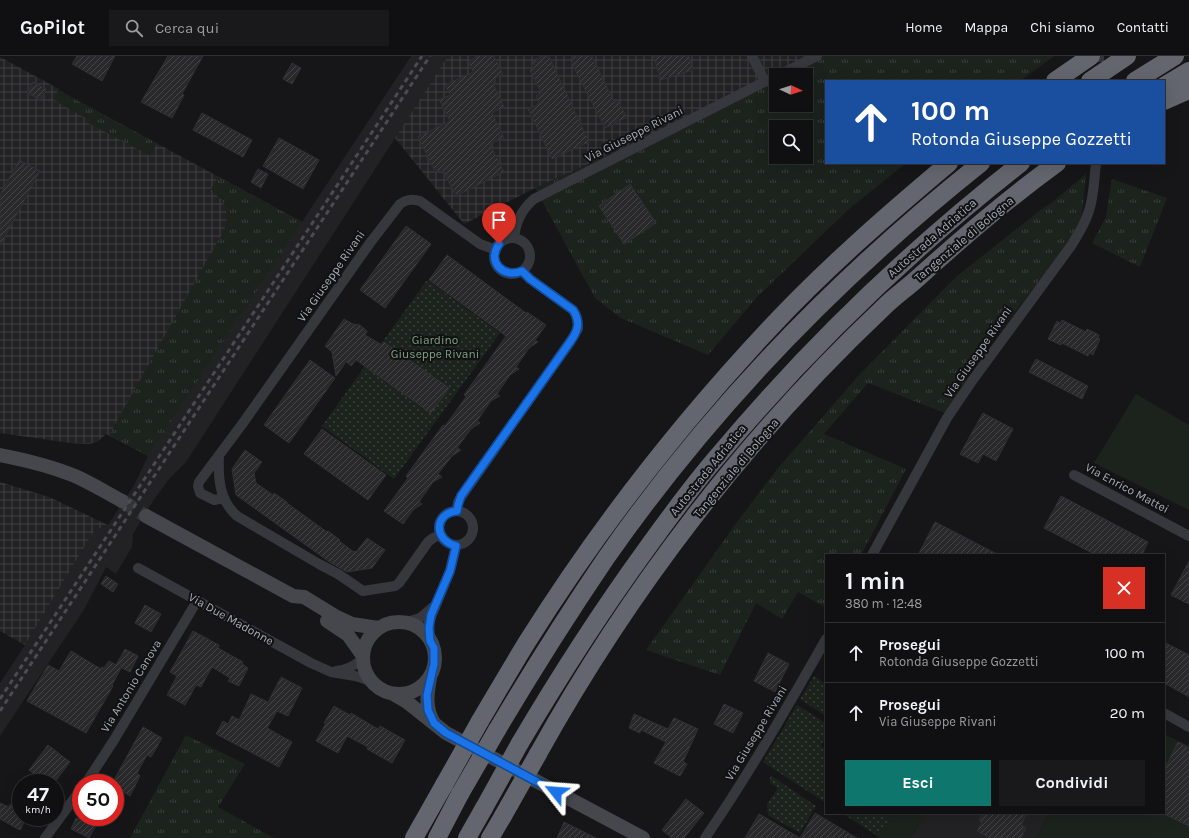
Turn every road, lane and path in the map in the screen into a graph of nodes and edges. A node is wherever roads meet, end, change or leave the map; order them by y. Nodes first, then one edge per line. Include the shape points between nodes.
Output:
1 (752, 56) edge
2 (817, 56) edge
3 (1073, 56) edge
4 (1091, 56) edge
5 (1127, 56) edge
6 (1174, 56) edge
7 (793, 68) edge
8 (1189, 71) edge
9 (769, 80) edge
10 (1044, 80) edge
11 (1056, 80) edge
12 (1091, 80) edge
13 (1137, 80) edge
14 (765, 82) junction
15 (1165, 85) edge
16 (1189, 90) edge
17 (1165, 101) edge
18 (948, 164) edge
19 (979, 164) edge
20 (1021, 164) edge
21 (1056, 164) edge
22 (1071, 164) edge
23 (1096, 164) edge
24 (966, 236) junction
25 (514, 238) junction
26 (496, 250) junction
27 (522, 271) junction
28 (0, 455) edge
29 (220, 455) junction
30 (1074, 475) dead end
31 (223, 498) junction
32 (122, 501) tunnel mouth
33 (457, 511) junction
34 (146, 516) tunnel mouth
35 (440, 535) junction
36 (1189, 536) edge
37 (456, 546) junction
38 (874, 554) edge
39 (138, 568) dead end
40 (293, 596) junction
41 (197, 601) junction
42 (436, 604) junction
43 (404, 623) junction
44 (378, 628) junction
45 (430, 641) junction
46 (825, 641) edge
47 (363, 657) junction
48 (324, 670) junction
49 (430, 677) junction
50 (371, 681) junction
51 (393, 694) junction
52 (1165, 714) edge
53 (434, 723) junction
54 (1189, 727) edge
55 (92, 774) edge
56 (72, 801) edge
57 (45, 838) edge
58 (414, 838) edge
59 (437, 838) edge
60 (467, 838) edge
61 (490, 838) edge
62 (643, 838) edge
63 (705, 838) edge

1 - 14 street
2 - 7 street
3 - 10 highway
4 - 11 highway
5 - 12 highway
6 - 13 highway
8 - 15 highway
9 - 14 street, Via Giuseppe Rivani
14 - 25 street, Via Giuseppe Rivani via 534,199 521,212
16 - 17 highway
18 - 58 highway, bridge via 874,227 808,290 771,327 683,426 620,506 527,642
19 - 59 highway, bridge via 917,216 820,305 698,439 571,610 497,730
20 - 60 highway, Autostrada Adriatica, bridge via 935,233 874,290 801,362 717,456 599,617 542,705
21 - 24 highway, Tangenziale di Bologna
22 - 24 highway via 988,226
23 - 38 street, Via Giuseppe Rivani via 1089,211 1080,231 947,418
24 - 61 highway, Tangenziale di Bologna, bridge via 884,307 784,411 732,470 642,589 578,685
25 - 26 street via 502,242
25 - 27 street via 522,241 529,251 529,262
26 - 27 street via 495,261 501,270 511,274
26 - 29 street, Via Giuseppe Rivani via 480,244 420,201 406,200 400,204
27 - 33 street via 573,310 578,321 578,329 461,496
28 - 32 main road via 61,471 88,482
29 - 31 street
29 - 31 street, Via Giuseppe Rivani via 198,486 200,493 210,498
30 - 36 street, Via Enrico Mattei
31 - 35 street via 237,516 365,591 395,586 428,542
33 - 35 street via 443,517 439,527
33 - 37 street via 468,515 472,520 474,532 467,542
34 - 40 main road
35 - 37 street via 446,542
37 - 42 street via 450,571
39 - 41 street, Via Due Madonne
40 - 44 main road via 304,597 352,624
40 - 47 main road via 298,605 343,631
41 - 48 street, Via Due Madonne
41 - 55 street, Via Antonio Canova
42 - 43 street via 420,618
42 - 45 street via 429,622
43 - 44 main road via 394,622
43 - 45 main road via 422,631
44 - 47 main road via 367,640
45 - 49 main road via 434,655
46 - 63 street, Via Giuseppe Rivani via 744,779
47 - 48 street, Via Due Madonne via 345,670
47 - 50 main road via 364,668
48 - 50 street, Via Due Madonne
49 - 51 main road via 415,691
49 - 53 main road via 427,703
50 - 51 main road via 384,692
51 - 53 main road via 408,702
52 - 54 street
53 - 62 main road via 446,733
56 - 57 street

